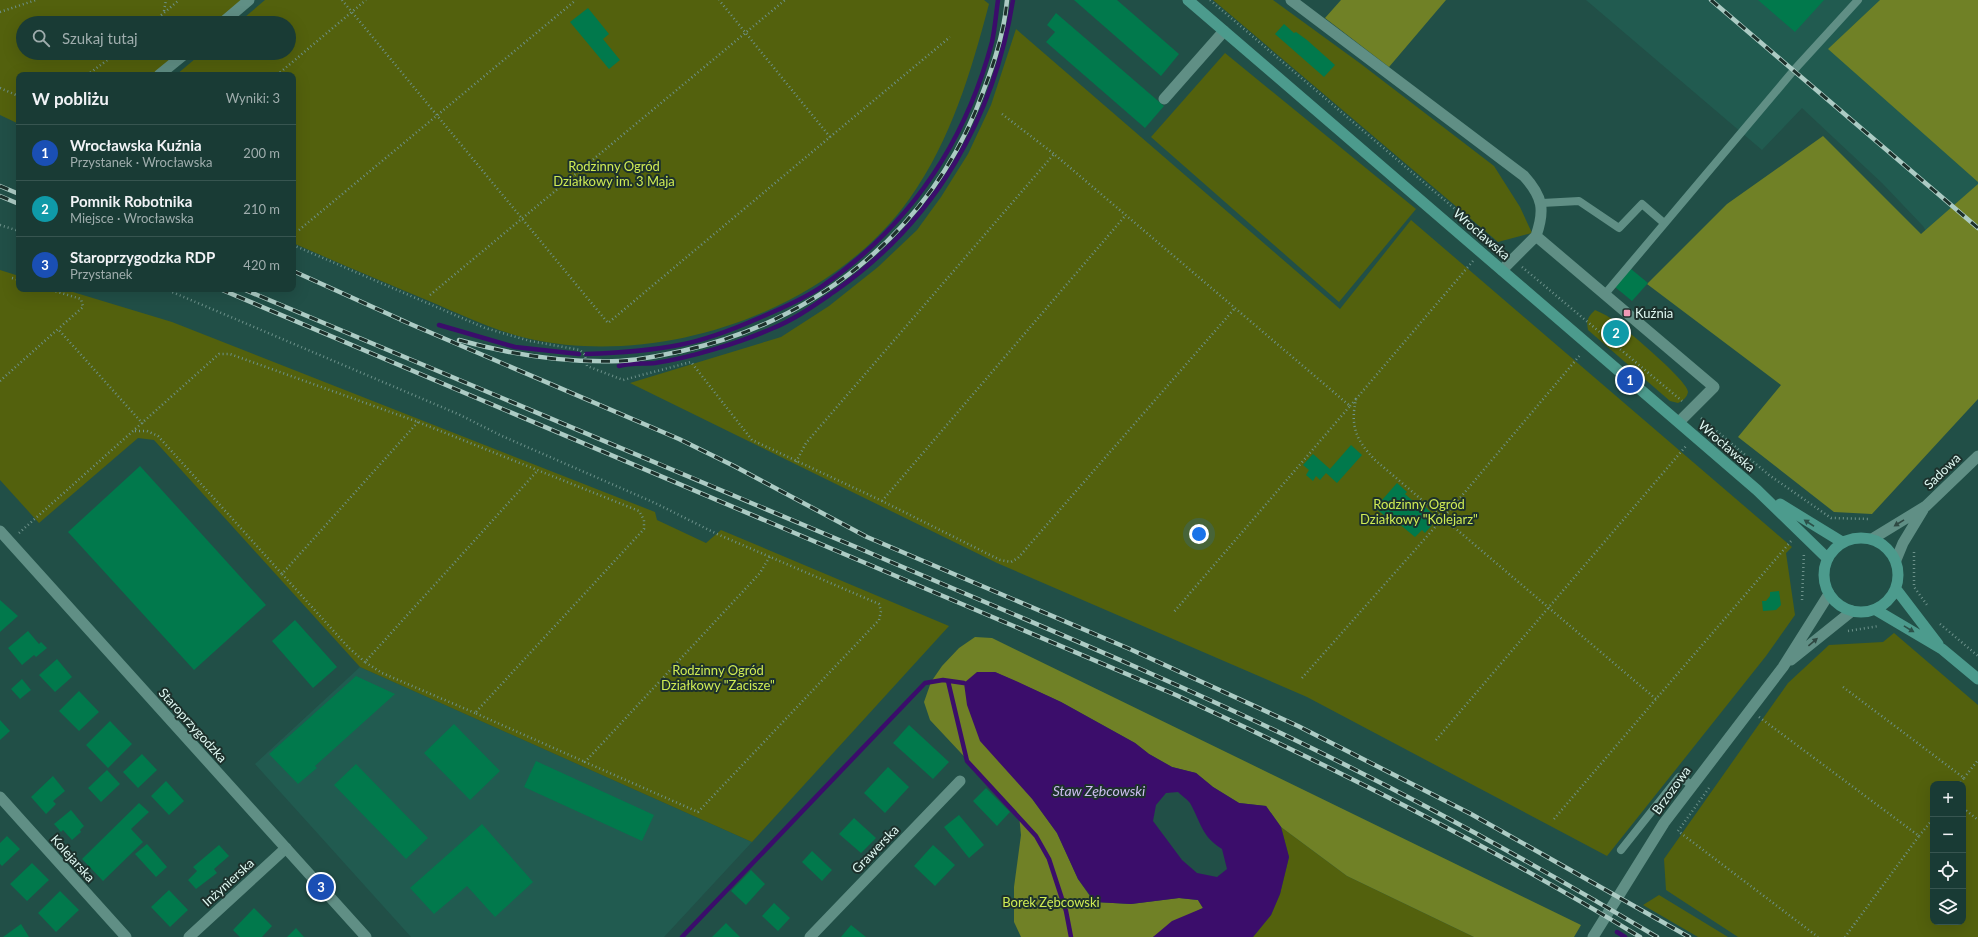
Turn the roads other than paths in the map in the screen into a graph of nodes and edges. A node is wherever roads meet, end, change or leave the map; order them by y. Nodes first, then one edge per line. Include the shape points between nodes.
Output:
1 (249, 0) edge
2 (1188, 0) edge
3 (1291, 0) edge
4 (1858, 0) edge
5 (230, 16) edge
6 (1224, 31) junction
7 (177, 60) edge
8 (163, 72) edge
9 (1164, 100) dead end
10 (1542, 203) junction
11 (1664, 223) junction
12 (1536, 236) junction
13 (1502, 270) junction
14 (1605, 294) junction
15 (1679, 422) junction
16 (1978, 456) edge
17 (1757, 490) junction
18 (1926, 506) junction
19 (0, 531) edge
20 (1872, 539) junction
21 (1842, 542) junction
22 (1827, 558) junction
23 (1896, 560) junction
24 (1896, 589) junction
25 (1829, 594) junction
26 (1876, 610) junction
27 (1852, 612) junction
28 (1942, 649) junction
29 (1783, 667) junction
30 (1978, 679) edge
31 (960, 781) dead end
32 (1692, 785) junction
33 (0, 797) edge
34 (286, 848) junction
35 (1622, 850) dead end
36 (126, 937) edge
37 (188, 937) edge
38 (366, 937) edge
39 (810, 937) edge
40 (1593, 937) edge

1 - 5 street
2 - 6 main road, Wrocławska
3 - 10 street via 1524,176 1535,188
4 - 11 lane via 1794,70
6 - 9 street
6 - 13 main road, Wrocławska
7 - 8 street
10 - 11 lane via 1579,200 1619,228 1642,204
10 - 12 street
11 - 14 lane
12 - 13 street
12 - 14 street
13 - 15 main road, Wrocławska
14 - 15 street via 1714,387
15 - 17 main road, Wrocławska
16 - 18 street, Sadowa
21 -> 17 main road, Wrocławska
17 - 22 main road, Wrocławska
18 -> 20 street, Sadowa
18 - 23 street, Sadowa
19 - 34 street, Staroprzygodzka
20 - 21 main road via 1852,538
20 - 23 main road via 1882,543
21 - 22 main road
22 - 25 main road via 1824,583
23 - 24 main road via 1899,575
24 - 26 main road via 1888,601
24 - 28 main road
25 - 27 main road via 1843,608
25 - 29 street, Brzozowa
26 - 27 main road
26 -> 28 main road
29 -> 27 street, Brzozowa
28 - 30 main road
29 - 32 street, Brzozowa
31 - 39 street, Grawerska
32 - 35 lane via 1679,777
32 - 40 street, Brzozowa via 1648,847
33 - 36 street, Kolejarska
34 - 37 street, Inżynierska
34 - 38 street, Staroprzygodzka

